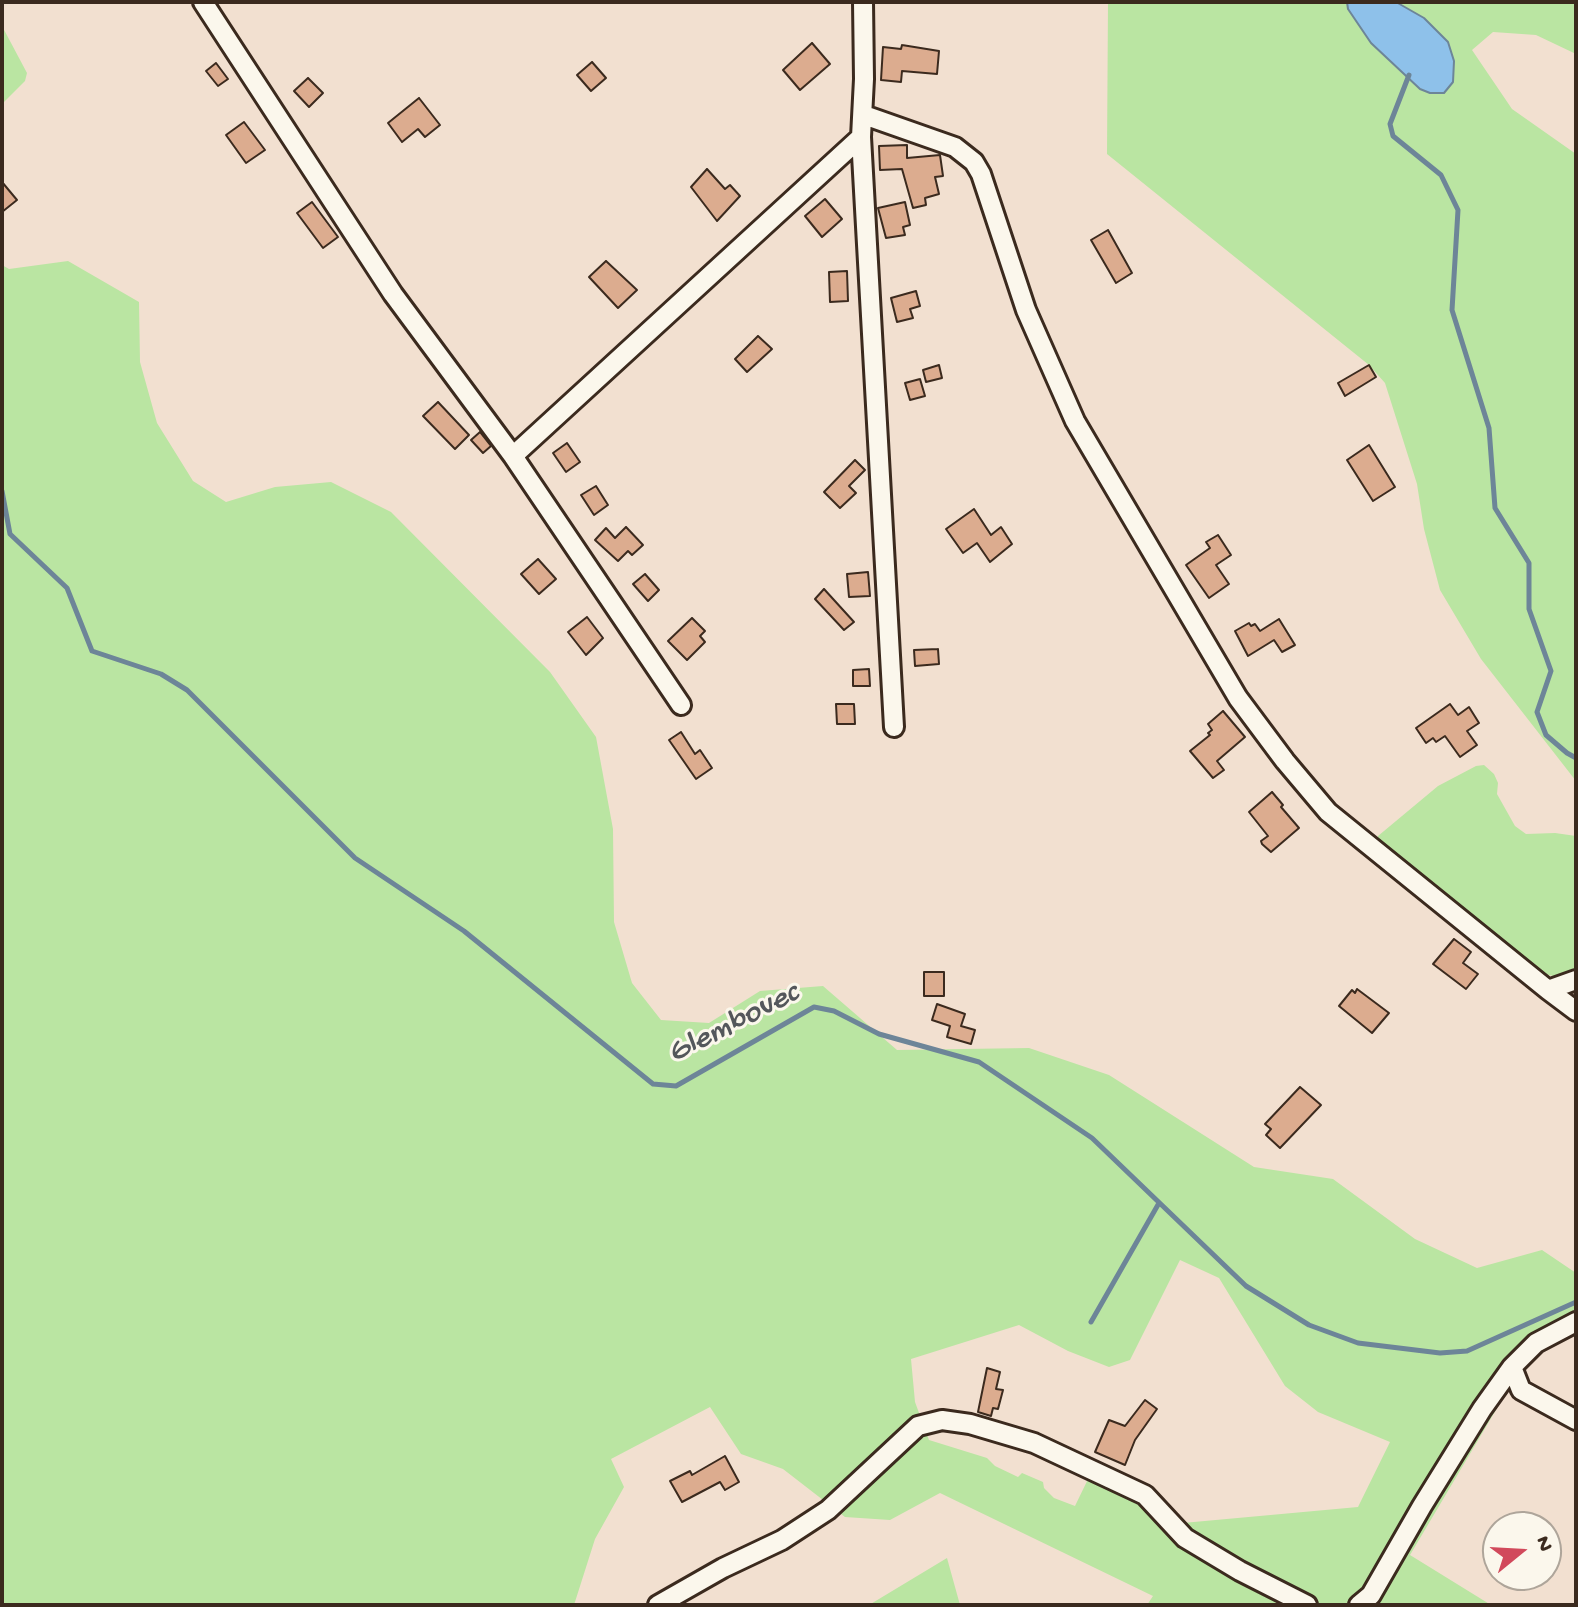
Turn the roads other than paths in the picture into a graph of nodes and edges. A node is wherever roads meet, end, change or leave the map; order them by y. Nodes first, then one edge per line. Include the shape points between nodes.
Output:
1 (203, 2) edge
2 (863, 2) edge
3 (864, 115) junction
4 (861, 137) junction
5 (513, 456) junction
6 (681, 705) dead end
7 (894, 727) dead end
8 (1576, 980) edge
9 (1548, 990) junction
10 (1576, 1011) edge
11 (1576, 1322) edge
12 (1512, 1367) junction
13 (1576, 1420) edge
14 (658, 1605) edge
15 (1307, 1605) edge
16 (1359, 1605) edge

1 - 5 street via 393,294
2 - 3 street
3 - 4 street
3 - 9 street via 955,147 974,162 1026,310 1075,421 1238,698 1285,761 1328,812
4 - 5 street
4 - 7 street
5 - 6 street
8 - 9 street
9 - 10 street
11 - 12 street via 1536,1343
12 - 13 street via 1521,1390
12 - 16 street via 1371,1595
14 - 15 street via 782,1540 828,1510 918,1426 942,1420 1034,1443 1145,1495 1185,1538

